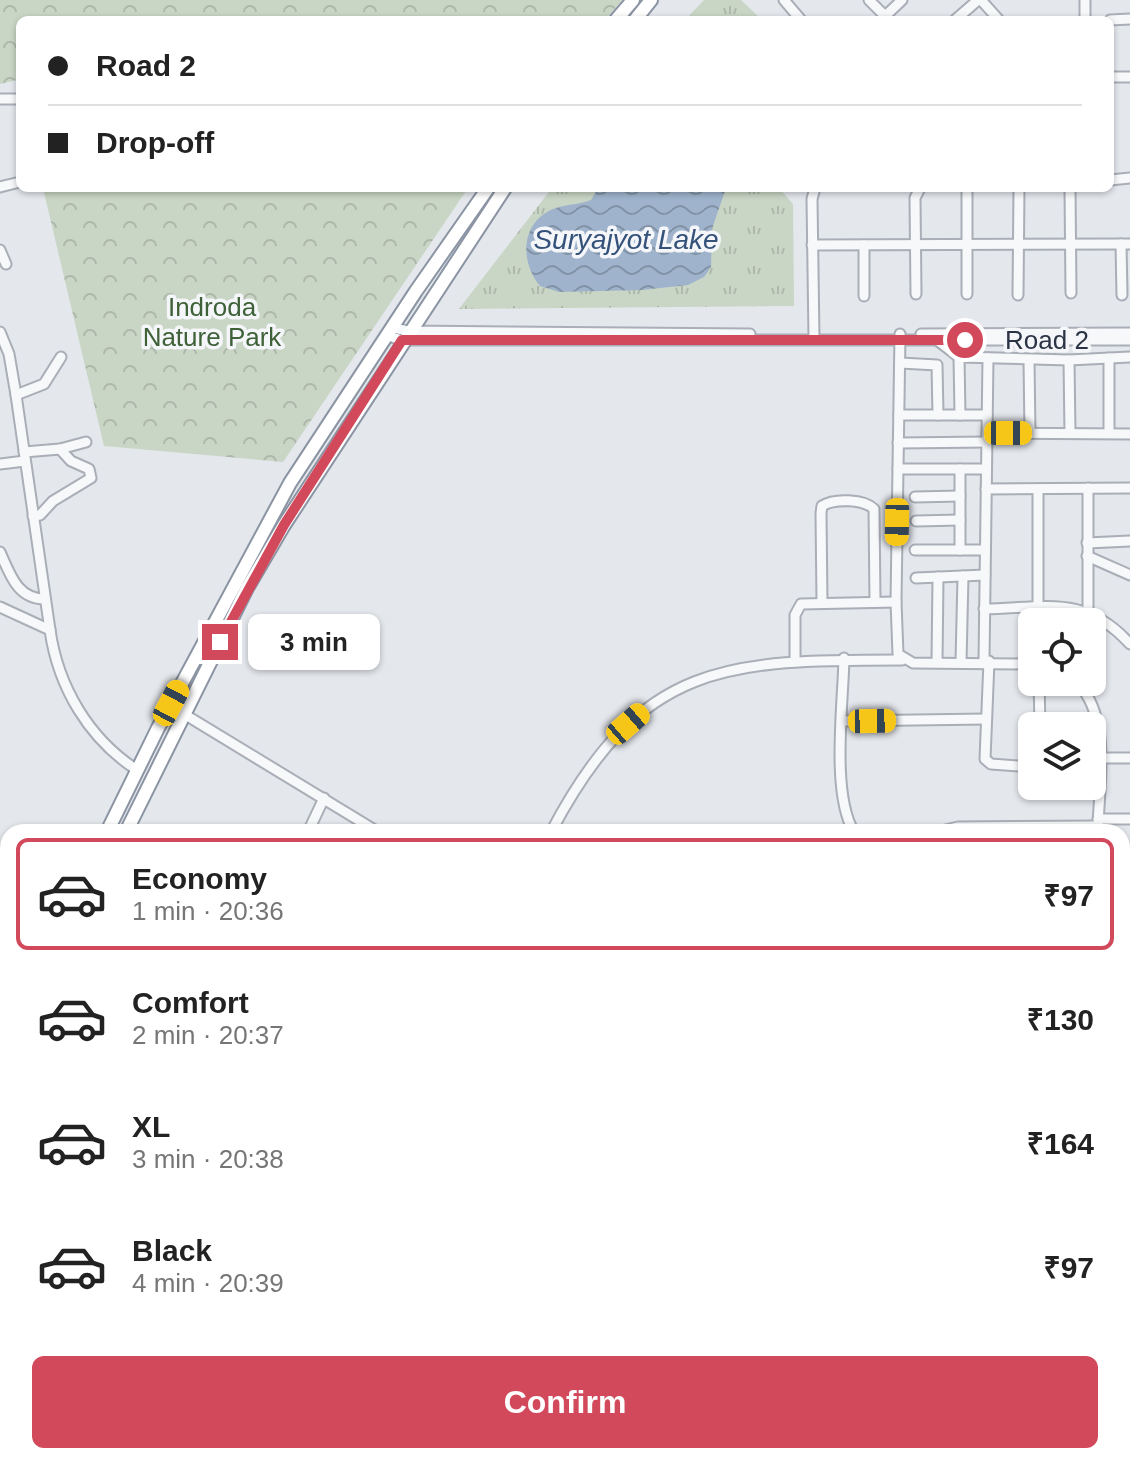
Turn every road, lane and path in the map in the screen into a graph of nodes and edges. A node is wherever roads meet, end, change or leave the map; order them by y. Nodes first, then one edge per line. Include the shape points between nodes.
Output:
1 (633, 0) edge
2 (651, 0) edge
3 (784, 0) edge
4 (869, 0) edge
5 (902, 0) edge
6 (980, 0) edge
7 (619, 16) edge
8 (638, 16) edge
9 (798, 16) edge
10 (881, 16) edge
11 (885, 16) edge
12 (960, 16) edge
13 (995, 16) edge
14 (485, 192) edge
15 (502, 192) edge
16 (814, 192) edge
17 (918, 192) edge
18 (967, 192) edge
19 (1019, 192) edge
20 (1070, 192) edge
21 (916, 244) junction
22 (968, 244) junction
23 (1019, 244) junction
24 (1072, 244) junction
25 (1126, 244) edge
26 (812, 245) junction
27 (864, 245) junction
28 (0, 250) edge
29 (6, 264) dead end
30 (1071, 293) dead end
31 (916, 294) dead end
32 (967, 294) dead end
33 (1018, 295) dead end
34 (1122, 295) dead end
35 (864, 296) dead end
36 (0, 332) edge
37 (391, 332) junction
38 (1130, 333) edge
39 (814, 335) junction
40 (405, 336) junction
41 (900, 337) junction
42 (937, 340) junction
43 (1130, 340) edge
44 (61, 357) dead end
45 (959, 357) junction
46 (1130, 357) edge
47 (988, 358) junction
48 (1109, 358) junction
49 (1029, 360) junction
50 (1069, 360) junction
51 (900, 363) junction
52 (16, 395) junction
53 (899, 415) junction
54 (938, 415) junction
55 (960, 415) junction
56 (987, 415) junction
57 (1030, 433) junction
58 (1070, 433) junction
59 (1109, 433) junction
60 (1130, 434) edge
61 (987, 438) junction
62 (86, 442) dead end
63 (898, 443) junction
64 (60, 449) junction
65 (24, 456) junction
66 (0, 464) edge
67 (898, 469) junction
68 (960, 469) junction
69 (986, 469) junction
70 (1088, 488) junction
71 (1130, 488) edge
72 (986, 489) junction
73 (1038, 489) junction
74 (960, 496) junction
75 (915, 497) dead end
76 (33, 516) junction
77 (960, 520) junction
78 (916, 521) dead end
79 (1130, 541) edge
80 (1087, 543) junction
81 (915, 550) dead end
82 (960, 550) junction
83 (985, 550) junction
84 (0, 552) edge
85 (1087, 556) junction
86 (985, 575) junction
87 (1130, 575) edge
88 (963, 576) junction
89 (938, 577) junction
90 (916, 578) dead end
91 (45, 599) junction
92 (822, 602) junction
93 (875, 602) junction
94 (896, 602) junction
95 (0, 607) edge
96 (1018, 608) edge
97 (1038, 608) edge
98 (1088, 608) edge
99 (984, 609) junction
100 (1106, 622) edge
101 (50, 630) junction
102 (1130, 644) edge
103 (844, 658) junction
104 (902, 660) junction
105 (795, 661) junction
106 (986, 661) junction
107 (937, 662) junction
108 (961, 662) junction
109 (1018, 663) edge
110 (184, 714) junction
111 (986, 719) junction
112 (843, 721) junction
113 (1106, 758) edge
114 (1130, 758) edge
115 (1018, 765) edge
116 (134, 776) junction
117 (147, 789) junction
118 (324, 798) junction
119 (1097, 800) edge
120 (1130, 819) edge
121 (111, 824) edge
122 (130, 824) edge
123 (313, 824) edge
124 (365, 824) edge
125 (556, 824) edge
126 (851, 824) edge
127 (1098, 824) edge
128 (1107, 824) edge

1 - 7 highway
2 - 8 highway
3 - 9 street
4 - 10 street
5 - 11 street
6 - 12 street
6 - 13 street
14 - 37 highway
15 - 40 highway
16 - 26 street
17 - 21 street
18 - 22 street
19 - 23 street
20 - 24 street
21 - 22 street
21 - 27 street
21 - 31 street
22 - 23 street
22 - 32 street
23 - 24 street
23 - 33 street
24 - 25 street
24 - 30 street
25 - 34 street
26 - 27 street
26 - 39 street
27 - 35 street
28 - 29 street
36 - 52 street
37 - 40 street, Road 2
37 - 116 highway via 290,483
38 - 41 street, Road 2
39 - 40 street, Road 2
39 - 41 street, Road 2
40 - 110 highway via 276,537
41 - 42 street, Road 2
41 - 51 street
42 - 43 street, Road 2
42 - 45 street
44 - 52 street via 44,384
45 - 47 street
45 - 55 street
46 - 48 street
47 - 49 street
47 - 56 street
48 - 50 street
48 - 59 street
49 - 50 street
49 - 57 street
50 - 58 street
51 - 53 street
51 - 54 street via 937,365
52 - 65 street
53 - 54 street
53 - 63 street
54 - 55 street
55 - 56 street
56 - 61 street
57 - 58 street
57 - 61 street
58 - 59 street
59 - 60 street
61 - 63 street
61 - 69 street
62 - 64 street
63 - 67 street
64 - 65 street
64 - 76 street via 89,469 91,478
65 - 66 street
65 - 76 street
67 - 68 street
67 - 94 street
68 - 69 street
68 - 74 street
69 - 72 street
70 - 71 street
70 - 73 street
70 - 80 street
72 - 73 street
72 - 83 street
73 - 97 street
74 - 75 street
74 - 77 street
76 - 91 street
77 - 78 street
77 - 82 street
79 - 80 street
80 - 85 street
81 - 82 street
82 - 83 street
83 - 86 street
84 - 91 street via 21,592
85 - 87 street
85 - 98 street
86 - 88 street
86 - 99 street
88 - 89 street
88 - 108 street
89 - 90 street
89 - 107 street
91 - 101 street
92 - 93 street
92 - 93 street via 821,513 829,501 866,502 874,509
92 - 105 street via 796,608
93 - 94 street
94 - 104 street
95 - 101 street
96 - 99 street
99 - 106 street
100 - 102 street
101 - 116 street via 53,652 80,714
103 - 104 street
103 - 105 street
103 - 112 street
104 - 107 street
105 - 125 street via 715,672 652,703 599,754
106 - 108 street
106 - 109 street
106 - 111 street
107 - 108 street
110 - 117 highway
110 - 118 street
111 - 112 street
111 - 115 street via 986,761
112 - 126 street via 840,779
113 - 114 street
116 - 117 highway
116 - 121 highway
117 - 122 highway
118 - 123 street
118 - 124 street
119 - 127 street
120 - 128 street

